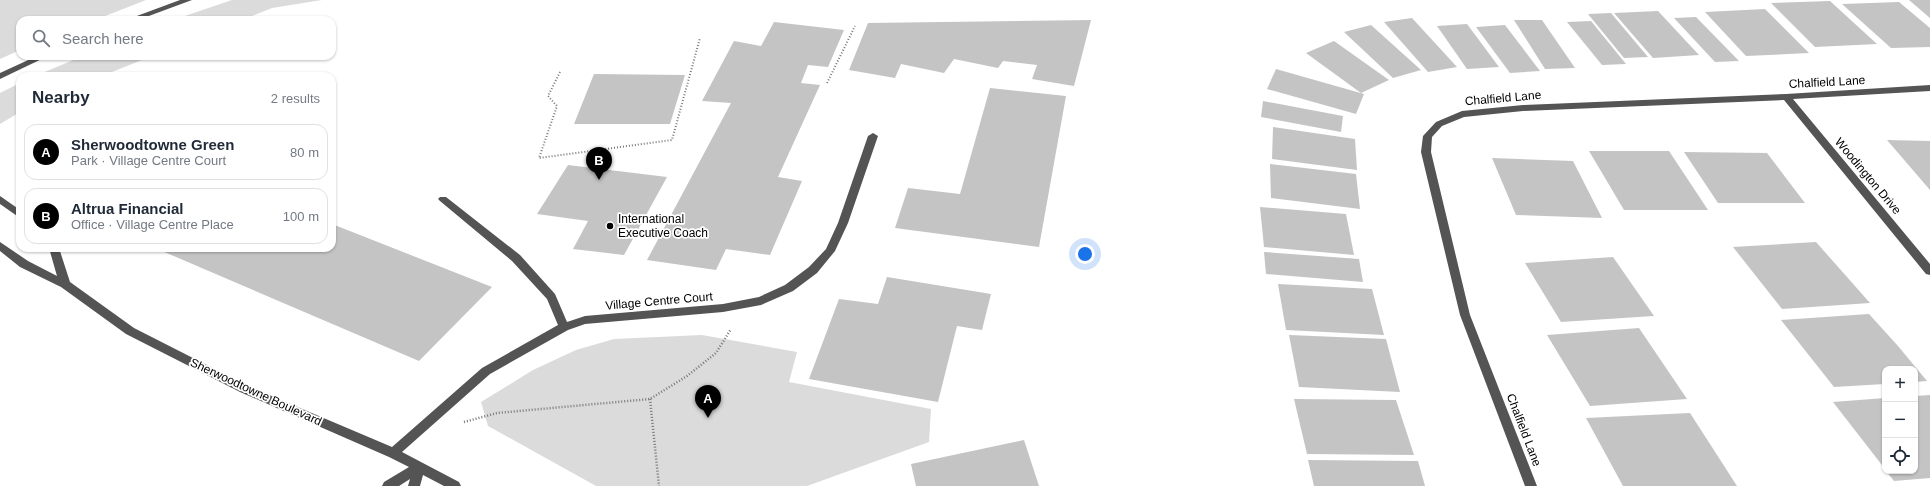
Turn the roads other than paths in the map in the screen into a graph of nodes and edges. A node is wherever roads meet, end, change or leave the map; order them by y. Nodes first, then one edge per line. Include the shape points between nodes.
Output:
1 (188, 0) edge
2 (142, 16) edge
3 (35, 60) edge
4 (0, 76) edge
5 (1930, 88) edge
6 (1786, 97) junction
7 (873, 136) dead end
8 (0, 199) edge
9 (443, 199) dead end
10 (16, 212) edge
11 (0, 246) edge
12 (55, 252) edge
13 (1930, 271) edge
14 (65, 284) junction
15 (564, 327) junction
16 (393, 453) junction
17 (420, 467) junction
18 (388, 486) edge
19 (414, 486) edge
20 (455, 486) edge
21 (1531, 486) edge

1 - 2 street
3 - 4 street
5 - 6 street, Chalfield Lane
6 - 13 street, Woodington Drive
6 - 21 street, Chalfield Lane via 1523,108 1462,114 1439,124 1428,136 1426,152 1465,315
7 - 15 street, Village Centre Court via 843,223 830,251 813,270 789,288 761,301 723,308 624,315 585,320
8 - 10 street
9 - 15 street via 516,258 551,297
11 - 14 street, Sherwoodtowne Boulevard via 24,264
12 - 14 street
14 - 16 street, Sherwoodtowne Boulevard via 130,331 244,389
15 - 16 street, Village Centre Court via 486,372
16 - 17 street, Sherwoodtowne Boulevard
17 - 18 street
17 - 19 street
17 - 20 street, Sherwoodtowne Boulevard

